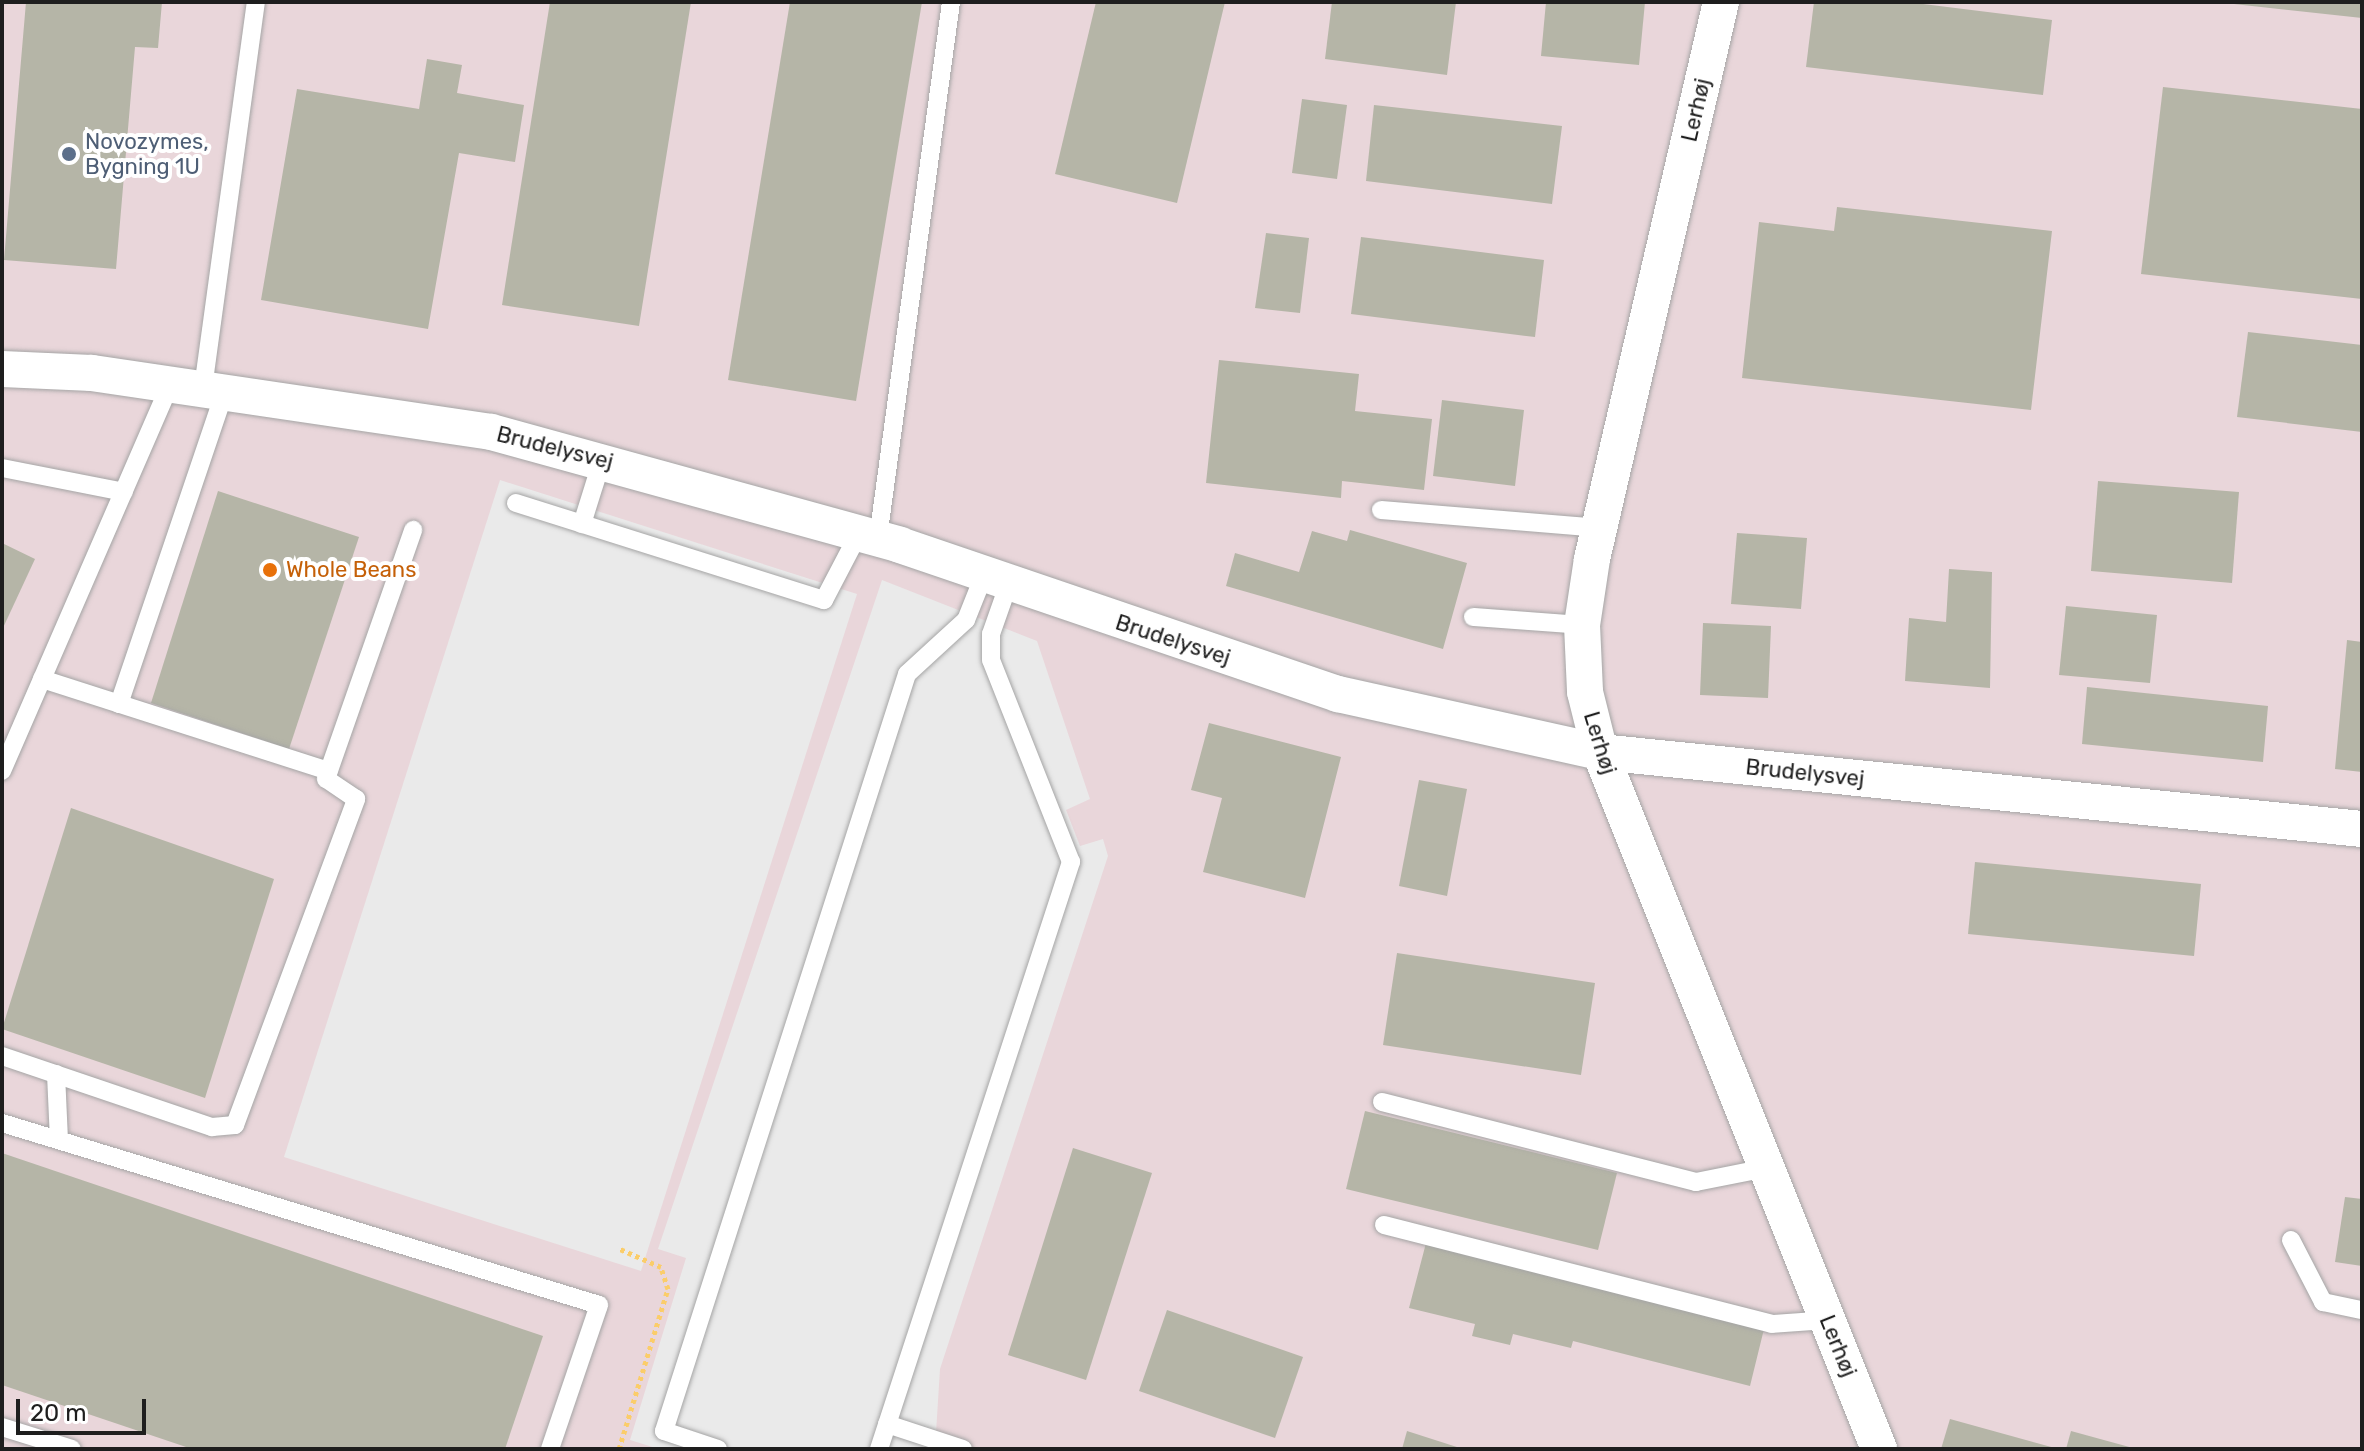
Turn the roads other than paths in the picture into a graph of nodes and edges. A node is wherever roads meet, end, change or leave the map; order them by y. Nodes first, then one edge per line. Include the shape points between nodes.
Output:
1 (256, 2) edge
2 (951, 2) edge
3 (1721, 2) edge
4 (2, 369) edge
5 (200, 387) junction
6 (602, 460) junction
7 (2, 468) edge
8 (124, 492) junction
9 (516, 503) dead end
10 (1381, 510) dead end
11 (582, 524) junction
12 (1600, 528) junction
13 (413, 530) dead end
14 (868, 536) junction
15 (996, 579) junction
16 (1473, 617) dead end
17 (1582, 625) junction
18 (42, 679) junction
19 (119, 704) junction
20 (1600, 752) junction
21 (2, 771) edge
22 (329, 771) junction
23 (2362, 829) edge
24 (2, 1056) edge
25 (56, 1074) junction
26 (1382, 1102) dead end
27 (2, 1123) edge
28 (59, 1140) junction
29 (1766, 1168) junction
30 (1384, 1225) dead end
31 (2291, 1240) dead end
32 (2362, 1310) edge
33 (1828, 1320) junction
34 (887, 1424) junction
35 (2, 1427) edge
36 (72, 1449) edge
37 (550, 1449) edge
38 (718, 1449) edge
39 (879, 1449) edge
40 (963, 1449) edge
41 (1879, 1449) edge

1 - 5 lane
2 - 14 lane
3 - 12 street, Lerhøj
4 - 5 street, Brudelysvej
5 - 6 street, Brudelysvej via 491,432
5 - 8 lane
5 - 19 lane
6 - 11 lane
6 - 14 street, Brudelysvej
7 - 8 lane
8 - 18 lane
9 - 11 lane
10 - 12 lane
11 - 14 lane via 824,600
12 - 17 street, Lerhøj
13 - 22 lane
14 - 15 street, Brudelysvej
15 - 20 street, Brudelysvej via 1338,694
15 - 34 lane via 991,660 1071,862
15 - 38 lane via 966,620 907,674 664,1431
16 - 17 lane
17 - 20 street, Lerhøj via 1585,692
18 - 19 lane
18 - 21 lane
19 - 22 lane
20 - 23 street, Brudelysvej
20 - 29 street, Lerhøj
22 - 25 lane via 326,779 356,799 235,1125 212,1127
24 - 25 lane
25 - 28 lane
26 - 29 lane via 1696,1182
27 - 28 lane
28 - 37 lane via 599,1305
29 - 33 street, Lerhøj
30 - 33 lane via 1772,1324
31 - 32 lane via 2323,1302
33 - 41 street, Lerhøj
34 - 39 lane
34 - 40 lane
35 - 36 lane

